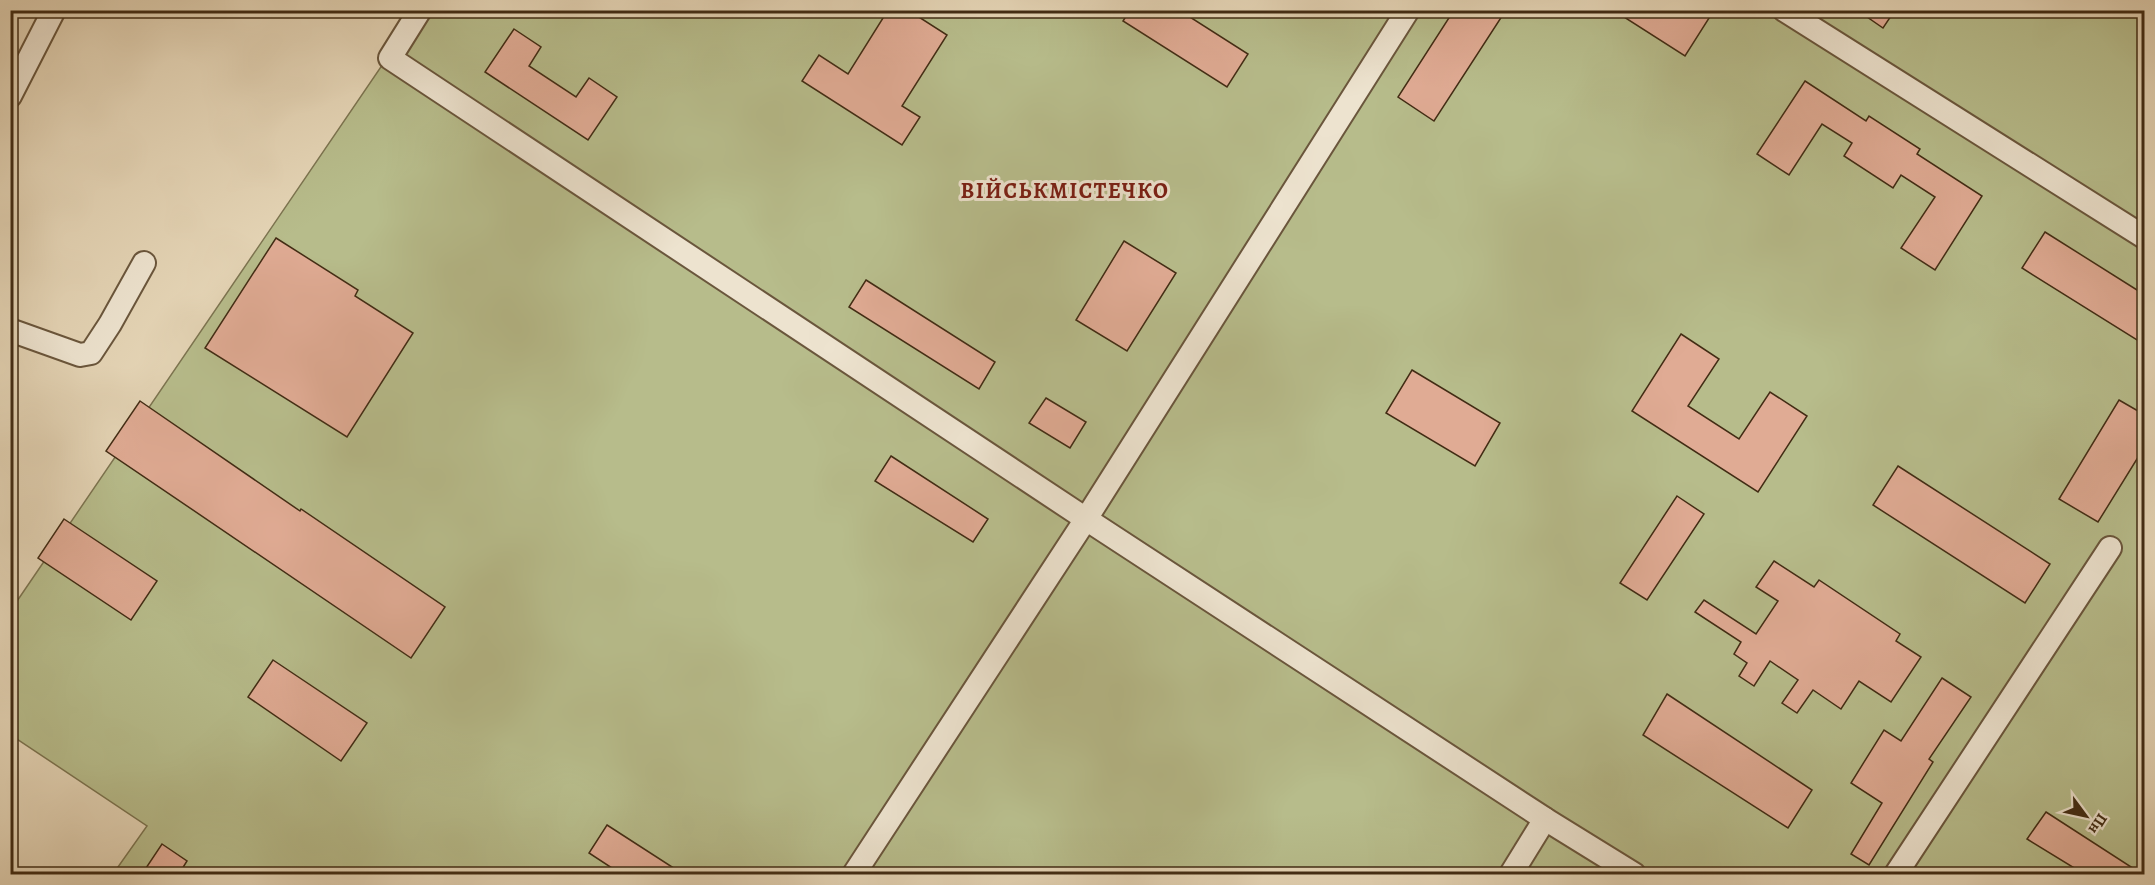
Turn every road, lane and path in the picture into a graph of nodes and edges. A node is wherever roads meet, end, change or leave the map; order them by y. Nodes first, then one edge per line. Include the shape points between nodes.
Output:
1 (54, 10) edge
2 (420, 10) edge
3 (1408, 10) edge
4 (1784, 10) edge
5 (10, 96) edge
6 (2145, 237) edge
7 (144, 264) dead end
8 (10, 330) edge
9 (1086, 519) junction
10 (2110, 548) dead end
11 (1545, 819) junction
12 (854, 874) edge
13 (1511, 874) edge
14 (1634, 874) edge
15 (1896, 874) edge

1 - 5 street
2 - 9 street via 390,58
3 - 9 street
4 - 6 street
7 - 8 street via 91,353 80,355
9 - 11 street
9 - 12 street
10 - 15 street
11 - 13 street
11 - 14 street

